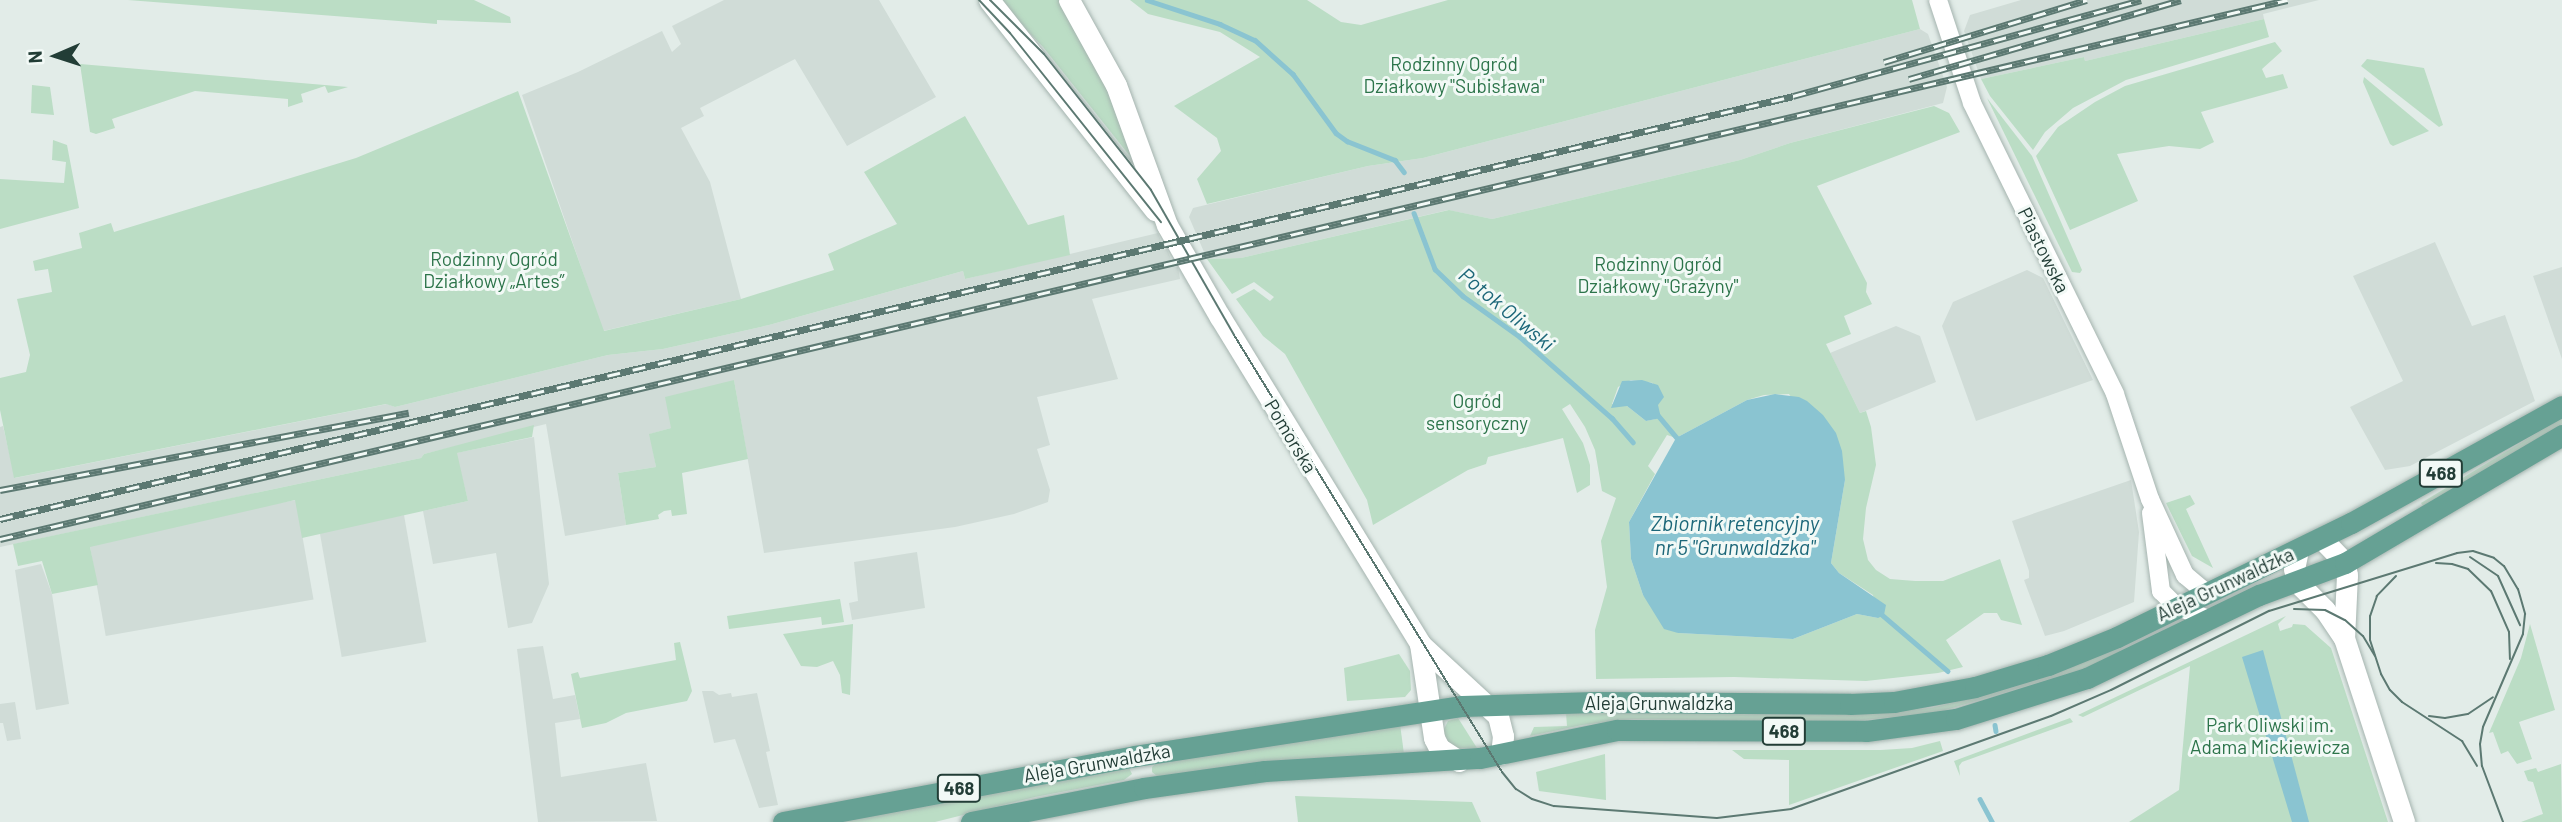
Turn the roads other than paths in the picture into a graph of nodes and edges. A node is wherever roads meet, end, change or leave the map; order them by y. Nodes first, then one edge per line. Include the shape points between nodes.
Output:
1 (989, 0) edge
2 (1069, 0) edge
3 (1938, 0) edge
4 (1167, 225) junction
5 (2562, 406) edge
6 (2562, 435) edge
7 (2150, 499) junction
8 (2321, 538) junction
9 (2298, 550) junction
10 (2345, 563) junction
11 (2185, 575) junction
12 (2298, 583) junction
13 (2205, 592) junction
14 (2176, 606) junction
15 (2209, 619) junction
16 (2344, 638) junction
17 (2162, 642) junction
18 (1420, 644) junction
19 (1486, 704) junction
20 (1430, 710) junction
21 (1501, 754) junction
22 (1459, 761) junction
23 (783, 822) edge
24 (971, 822) edge
25 (2404, 822) edge

1 - 4 main road, Pomorska
2 - 4 main road, Pomorska via 1116,85
3 - 7 street, Piastowska via 1972,103 2115,394
4 - 18 main road, Pomorska
5 - 8 main road, Aleja Grunwaldzka / 468
6 - 10 main road, Aleja Grunwaldzka / 468
7 - 11 street, Piastowska
7 - 14 street, Piastowska via 2158,583
8 - 9 main road, Aleja Grunwaldzka / 468
8 - 10 main road
9 - 12 main road via 2294,569
9 - 13 main road, Aleja Grunwaldzka / 468
10 - 12 main road, Aleja Grunwaldzka / 468
10 - 16 main road
11 - 13 street, Piastowska
11 - 14 street
12 - 15 main road, Aleja Grunwaldzka / 468 via 2266,592
12 - 16 main road
13 - 14 main road, Aleja Grunwaldzka / 468
14 - 15 street
14 - 17 street
14 - 19 main road, Aleja Grunwaldzka / 468 via 2069,657 2010,678 1932,696 1850,704
15 - 17 main road, Aleja Grunwaldzka / 468
16 - 25 main road
17 - 21 main road, Aleja Grunwaldzka / 468 via 2063,687 1927,725 1866,731 1617,730
18 - 19 main road, Pomorska
18 - 20 main road, Pomorska
19 - 20 main road, Aleja Grunwaldzka / 468
19 - 21 main road, Pomorska via 1502,725
20 - 22 main road, Pomorska via 1439,748
20 - 23 main road, Aleja Grunwaldzka / 468 via 1135,756
21 - 22 main road, Aleja Grunwaldzka / 468
22 - 24 main road, Aleja Grunwaldzka / 468 via 1252,773 1112,793

